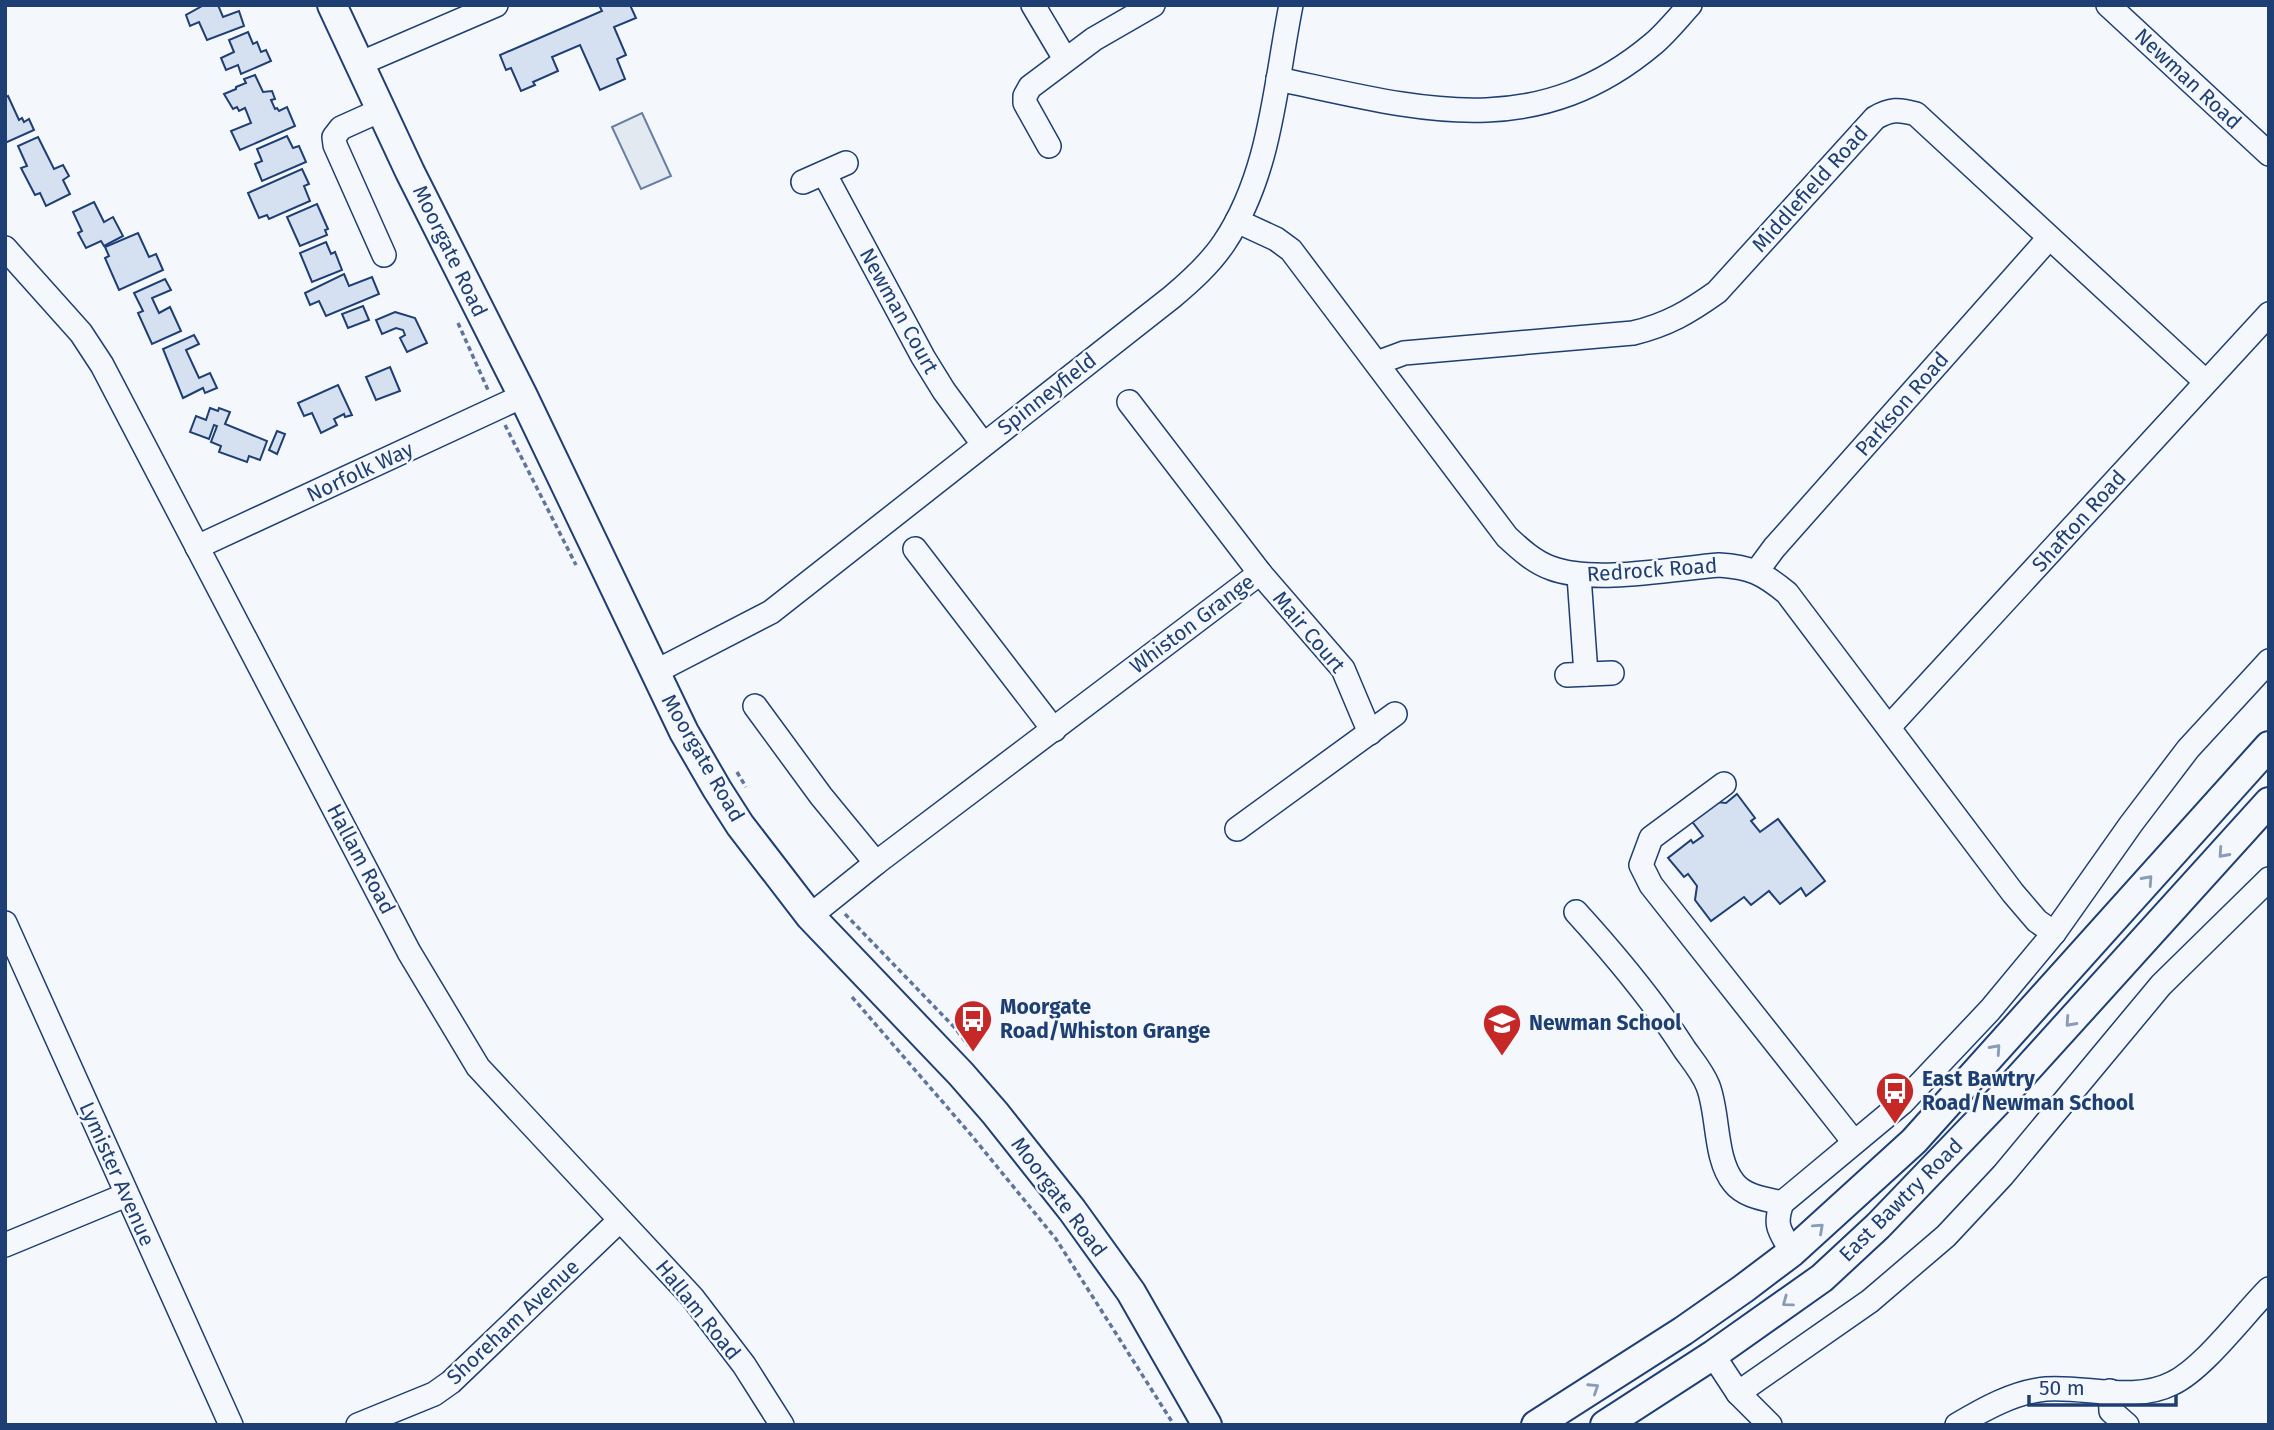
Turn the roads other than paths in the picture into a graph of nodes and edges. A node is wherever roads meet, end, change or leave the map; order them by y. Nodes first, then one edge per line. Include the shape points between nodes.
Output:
1 (332, 5) edge
2 (496, 5) edge
3 (1033, 5) edge
4 (1153, 5) edge
5 (1290, 5) edge
6 (1690, 5) edge
7 (2108, 5) edge
8 (466, 11) edge
9 (1065, 59) junction
10 (359, 64) junction
11 (1278, 79) junction
12 (381, 110) junction
13 (1049, 146) dead end
14 (2269, 153) edge
15 (846, 163) dead end
16 (1237, 221) junction
17 (2049, 237) junction
18 (5, 248) edge
19 (384, 255) dead end
20 (2269, 314) edge
21 (1377, 363) junction
22 (2206, 382) junction
23 (523, 396) junction
24 (1129, 402) dead end
25 (983, 444) junction
26 (197, 547) junction
27 (915, 549) dead end
28 (1757, 571) junction
29 (1260, 573) junction
30 (1579, 576) junction
31 (2269, 661) edge
32 (655, 672) junction
33 (1612, 673) dead end
34 (755, 706) dead end
35 (1395, 714) dead end
36 (1889, 727) junction
37 (1054, 730) junction
38 (1370, 733) junction
39 (2269, 747) edge
40 (1724, 784) dead end
41 (2269, 803) edge
42 (1237, 829) dead end
43 (876, 863) junction
44 (2269, 879) edge
45 (1576, 912) dead end
46 (810, 916) junction
47 (5, 923) edge
48 (2054, 933) junction
49 (1854, 1142) junction
50 (126, 1195) junction
51 (1782, 1203) junction
52 (620, 1220) junction
53 (5, 1245) edge
54 (1792, 1252) junction
55 (2269, 1289) edge
56 (1713, 1355) junction
57 (2110, 1391) junction
58 (1738, 1394) junction
59 (231, 1425) edge
60 (358, 1425) edge
61 (782, 1425) edge
62 (1207, 1425) edge
63 (1536, 1425) edge
64 (1605, 1425) edge
65 (1770, 1425) edge
66 (1957, 1425) edge
67 (2127, 1425) edge

1 - 10 main road, Moorgate Road
2 - 8 street
3 - 9 street
4 - 9 street
5 - 11 street, Spinneyfield
6 - 11 street via 1653,44 1611,73 1573,94 1528,107 1472,111 1410,107
7 - 14 street, Newman Road
8 - 10 street
9 - 13 street via 1025,96
10 - 12 main road, Moorgate Road
11 - 16 street, Spinneyfield via 1265,146
12 - 19 street via 341,128 334,136
12 - 23 main road, Moorgate Road
15 - 25 street, Newman Court via 814,178 944,391
16 - 21 street, Redrock Road via 1291,250
16 - 25 street, Spinneyfield via 1194,278
17 - 21 street, Middlefield Road via 1916,114 1888,111 1875,118 1717,292 1659,327 1404,353
17 - 22 street, Middlefield Road
17 - 28 street, Parkson Road
18 - 26 street, Hallam Road via 81,333 102,365
20 - 22 street, Shafton Road
21 - 30 street, Redrock Road via 1507,537 1550,568
22 - 36 street, Shafton Road
23 - 26 street, Norfolk Way
23 - 32 main road, Moorgate Road
24 - 29 street, Whiston Grange
25 - 32 street, Spinneyfield via 771,612
26 - 52 street, Hallam Road via 409,952 478,1067
27 - 37 street
28 - 30 street, Redrock Road via 1719,565
28 - 36 street, Redrock Road via 1787,593
29 - 37 street, Whiston Grange
29 - 38 street, Mair Court via 1343,669
30 - 33 street via 1576,675
31 - 48 street via 2188,749
32 - 46 main road, Moorgate Road via 717,789
34 - 43 street
35 - 38 street
36 - 48 street, Redrock Road via 2013,893
37 - 43 street, Whiston Grange
38 - 42 street
54 -> 39 main road, East Bawtry Road via 1914,1141
40 - 49 street via 1651,838 1641,865 1651,885
41 -> 56 main road, East Bawtry Road via 1878,1226 1822,1278
43 - 46 street, Whiston Grange
44 - 58 street via 2161,985 2003,1175 1946,1236 1870,1301
45 - 51 street via 1634,978 1707,1083 1727,1172 1735,1185 1751,1195
46 - 62 main road, Moorgate Road via 961,1074 1072,1210 1131,1293
47 - 50 street, Lymister Avenue
48 - 49 street via 1911,1094
49 - 51 street
50 - 53 street
50 - 59 street, Lymister Avenue
51 - 54 street via 1776,1218
52 - 60 street, Shoreham Avenue via 451,1382 434,1394
52 - 61 street, Hallam Road via 692,1297
63 -> 54 main road, East Bawtry Road via 1683,1331
55 - 57 street via 2194,1369 2173,1383 2143,1392
56 - 58 street
56 - 64 main road, East Bawtry Road
57 - 66 street via 2030,1391
57 - 67 street via 2111,1411
58 - 65 street

